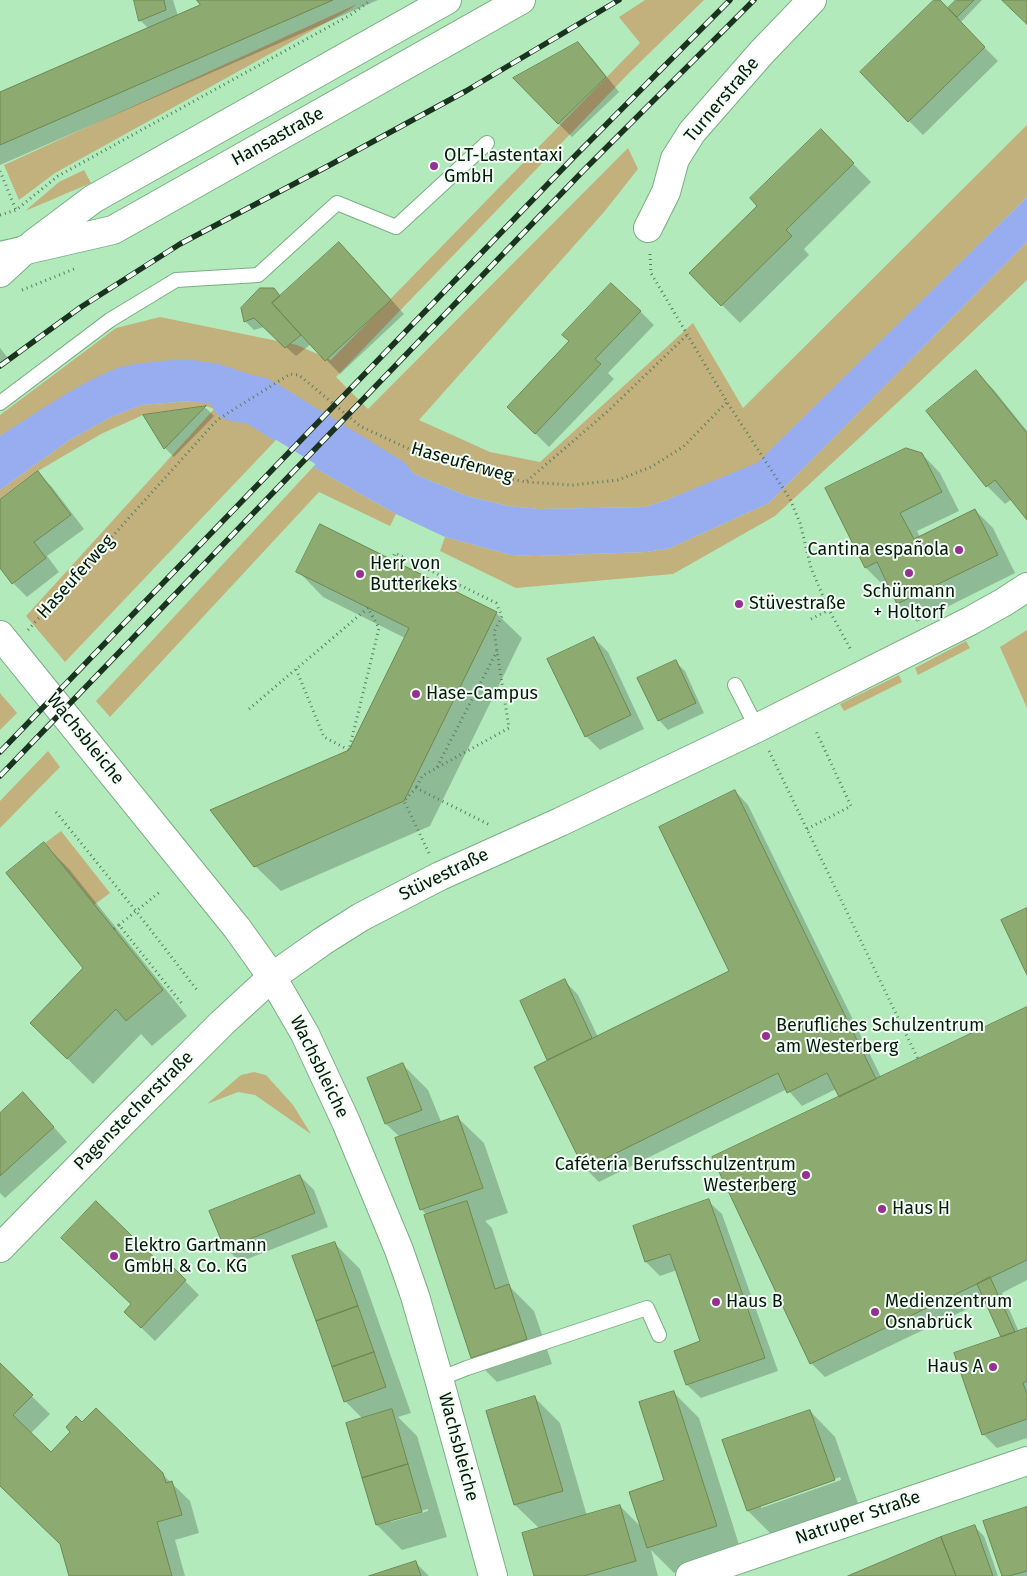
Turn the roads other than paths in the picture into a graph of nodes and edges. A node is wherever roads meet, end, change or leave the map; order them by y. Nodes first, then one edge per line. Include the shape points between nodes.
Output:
1 (447, 0) edge
2 (521, 0) edge
3 (812, 0) edge
4 (487, 143) dead end
5 (648, 228) road end
6 (26, 249) junction
7 (0, 256) edge
8 (0, 273) edge
9 (0, 403) edge
10 (1027, 587) edge
11 (2, 642) edge
12 (735, 685) dead end
13 (757, 728) junction
14 (272, 977) junction
15 (0, 1248) edge
16 (660, 1336) dead end
17 (439, 1379) junction
18 (1027, 1461) edge
19 (493, 1576) edge
20 (690, 1576) edge

1 - 6 street, Hansastraße via 93,199
2 - 6 street, Hansastraße via 113,230
3 - 5 street, Turnerstraße via 692,132 675,159 666,192
4 - 9 lane via 396,227 337,203 258,275 176,280 110,320
6 - 7 street, Hansastraße
6 - 8 street
10 - 13 street, Stüvestraße via 970,621
11 - 14 street, Wachsbleiche via 237,928
12 - 13 lane
13 - 14 street, Stüvestraße via 440,876 361,917
14 - 15 street, Pagenstecherstraße via 186,1058
14 - 17 street, Wachsbleiche via 304,1034 399,1250
16 - 17 lane via 647,1308
17 - 19 street, Wachsbleiche
18 - 20 street, Natruper Straße

